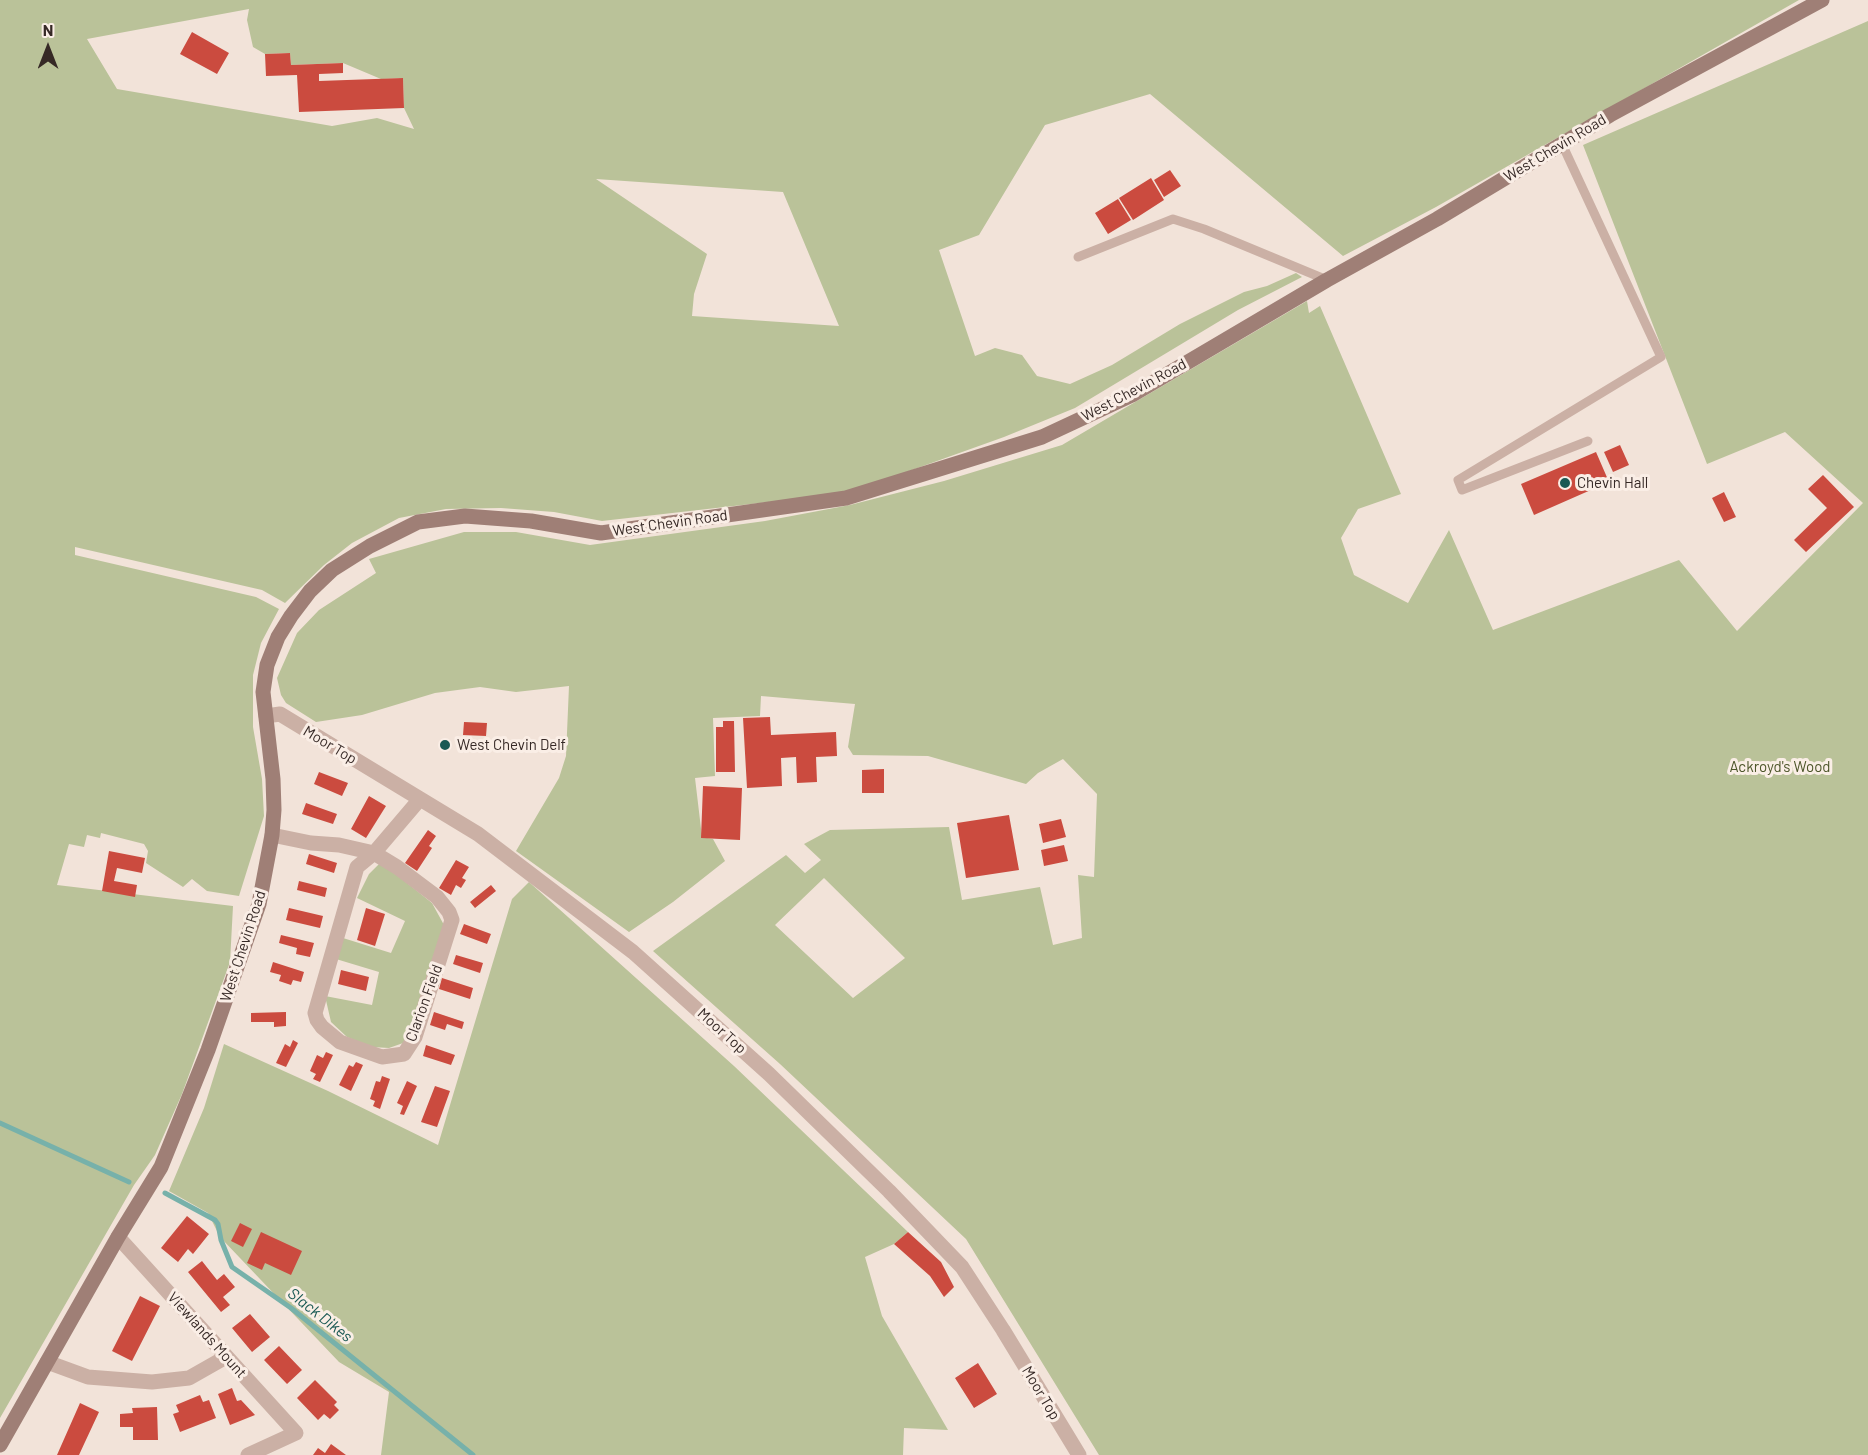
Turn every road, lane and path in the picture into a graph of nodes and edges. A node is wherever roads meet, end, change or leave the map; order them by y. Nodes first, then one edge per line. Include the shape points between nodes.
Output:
1 (1822, 0) edge
2 (1562, 144) junction
3 (1078, 257) dead end
4 (1327, 280) junction
5 (1588, 441) dead end
6 (266, 716) junction
7 (420, 799) junction
8 (272, 835) junction
9 (374, 853) junction
10 (118, 1237) junction
11 (226, 1357) junction
12 (47, 1362) junction
13 (0, 1445) edge
14 (248, 1455) edge
15 (1079, 1455) edge

1 - 2 street, West Chevin Road
2 - 4 street, West Chevin Road
2 - 5 lane via 1661,357 1458,480 1462,490
3 - 4 lane via 1173,219
4 - 6 street, West Chevin Road via 1132,395 1042,437 846,498 601,533 531,521 465,516 418,522 332,570 310,591 278,638 267,665 263,692
6 - 7 street, Moor Top via 280,714
6 - 8 street, West Chevin Road via 273,779
7 - 9 street
7 - 15 street, Moor Top via 478,834 633,952 769,1074 889,1191 962,1267
8 - 9 street, Clarion Field
8 - 10 street, West Chevin Road via 259,904 208,1050 160,1167
9 - 9 street, Clarion Field via 437,897 452,920 415,1037 404,1054 382,1057 340,1042 322,1027 315,1013 357,867
10 - 11 street, Viewlands Mount
10 - 12 street, West Chevin Road
11 - 12 street via 189,1378 152,1382 88,1377
11 - 14 street, Viewlands Mount via 296,1433
12 - 13 street, West Chevin Road

